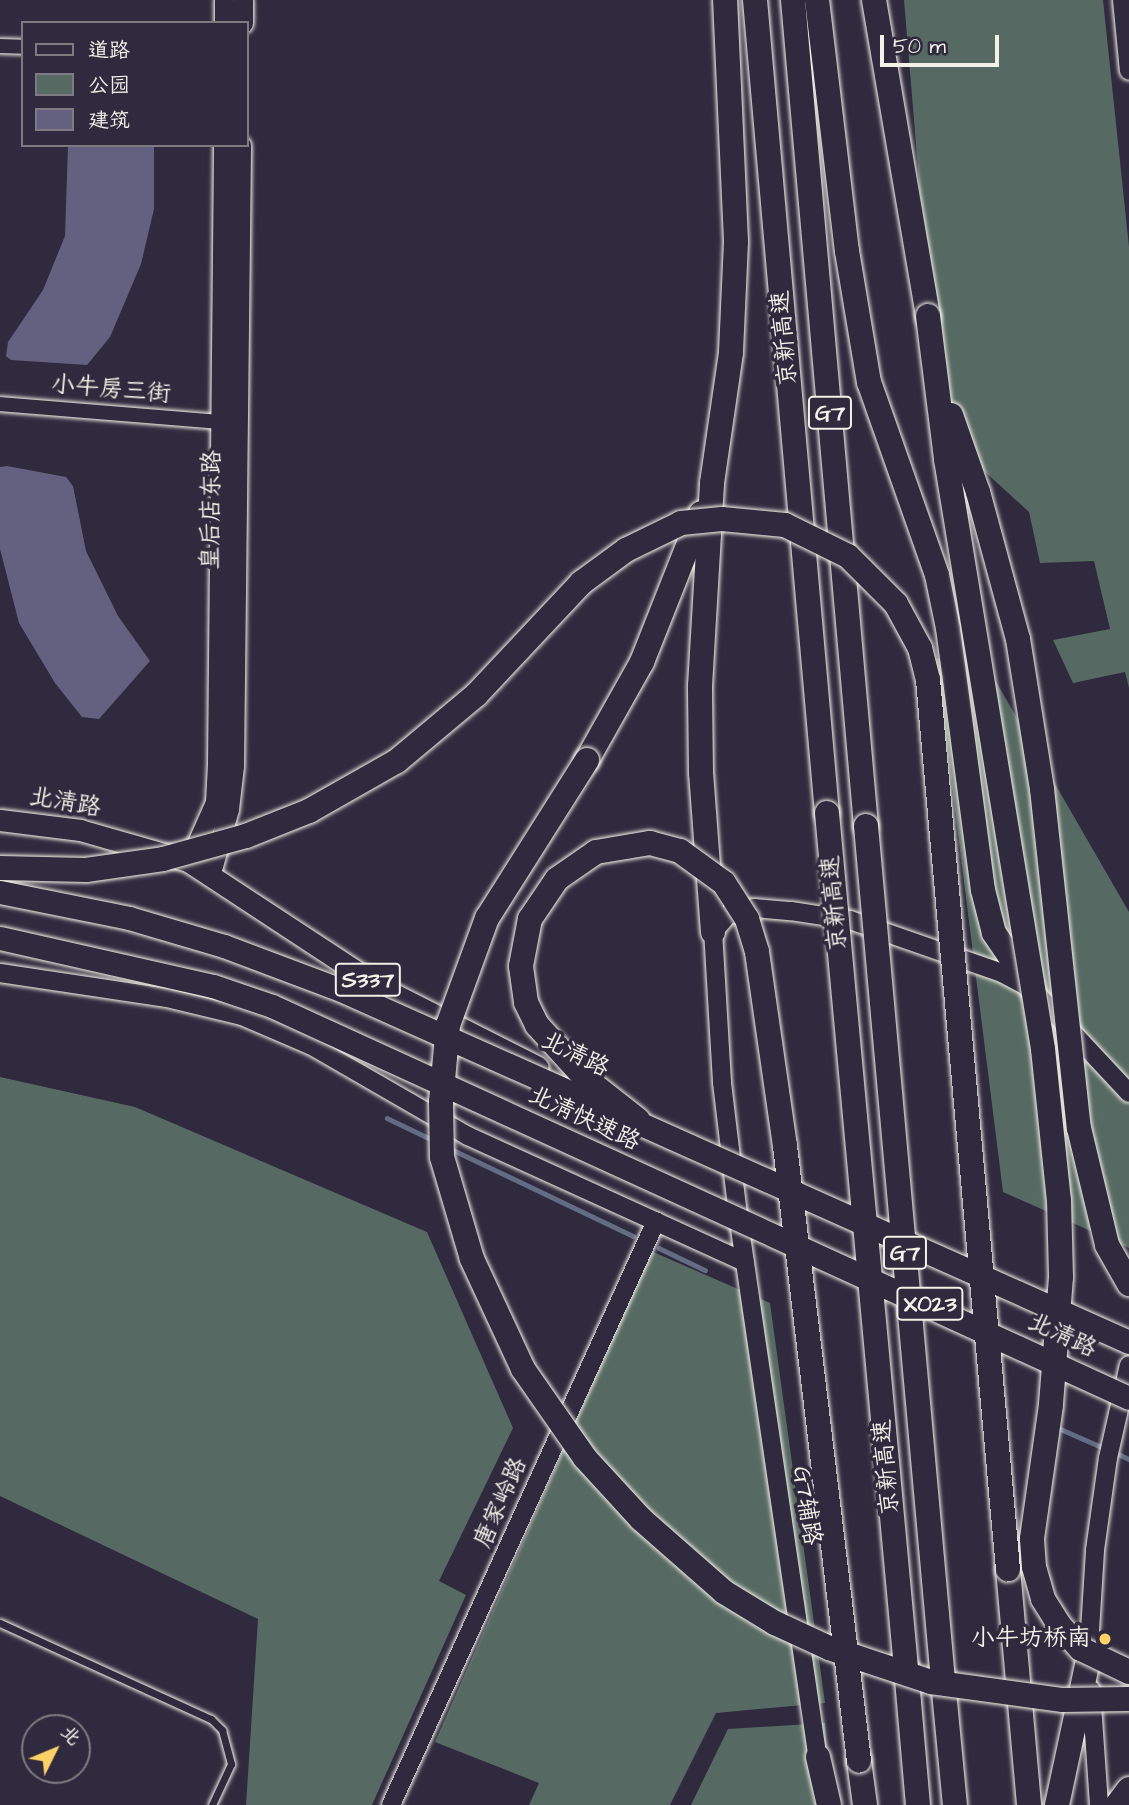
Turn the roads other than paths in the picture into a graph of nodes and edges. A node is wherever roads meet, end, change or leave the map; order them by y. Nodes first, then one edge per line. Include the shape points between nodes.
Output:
1 (224, 0) edge
2 (243, 0) edge
3 (726, 0) edge
4 (755, 0) edge
5 (793, 0) edge
6 (817, 0) edge
7 (874, 0) edge
8 (1122, 0) edge
9 (223, 21) edge
10 (243, 21) edge
11 (0, 46) edge
12 (21, 47) edge
13 (1129, 71) edge
14 (223, 147) edge
15 (241, 147) edge
16 (939, 380) junction
17 (0, 404) edge
18 (219, 422) junction
19 (712, 483) junction
20 (0, 820) edge
21 (188, 861) junction
22 (0, 868) edge
23 (211, 873) junction
24 (0, 892) edge
25 (713, 932) junction
26 (0, 940) edge
27 (0, 973) edge
28 (1032, 989) junction
29 (1129, 1093) edge
30 (638, 1120) junction
31 (732, 1166) junction
32 (738, 1215) junction
33 (656, 1220) junction
34 (745, 1262) junction
35 (1129, 1284) edge
36 (1129, 1342) edge
37 (1129, 1351) edge
38 (1129, 1365) edge
39 (1126, 1395) edge
40 (0, 1623) edge
41 (1088, 1661) junction
42 (1129, 1672) edge
43 (1129, 1699) edge
44 (818, 1757) joint
45 (1129, 1789) edge
46 (212, 1805) edge
47 (391, 1805) edge
48 (827, 1805) edge
49 (865, 1805) edge
50 (918, 1805) edge
51 (955, 1805) edge
52 (1029, 1805) edge
53 (1057, 1805) edge
54 (1099, 1805) edge
55 (1117, 1805) edge

1 - 9 main road
2 - 10 main road
3 - 19 highway via 736,241 732,352
4 - 50 highway, 京新高速 / G7, bridge
5 - 51 highway, 京新高速 / G7, bridge
6 - 28 highway via 847,251 869,382 937,575 991,922 1015,970
7 - 16 highway, bridge
8 - 13 street
11 - 12 street
14 - 18 main road, 皇后店东路
15 - 23 main road, 皇后店东路 via 234,766 229,808
16 - 35 highway, bridge via 978,492 1018,639 1042,789 1079,1128 1107,1245
16 - 42 highway, bridge via 946,459 1041,1036 1059,1200 1061,1277 1051,1405 1034,1528 1034,1567 1060,1626 1081,1648
17 - 18 street, 小牛房三街
18 - 21 main road, 皇后店东路 via 215,802
19 - 25 highway via 701,698
19 - 43 highway, bridge via 647,651 587,760 487,918 448,1025 442,1157 472,1259 523,1369 585,1458 641,1519 724,1591 775,1623 829,1648 931,1682 1063,1700
20 - 21 main road, 北清路 / S337 via 80,830
21 - 23 main road, 北清路 / S337
22 - 52 highway, bridge via 86,870 163,859 246,836 309,811 397,761 476,695 580,583 626,550 681,523 722,519 785,525 848,556 896,604 920,648 930,691
23 - 31 main road, 北清路 / S337 via 377,986
24 - 30 highway, 北清快速路, bridge via 129,918 224,946 428,1026
25 - 28 street via 727,915 754,908 850,920 1002,973
25 - 31 street, G7辅路
26 - 32 main road, 北清路 / S337 via 136,963 286,1009
26 - 39 highway, 北清快速路, bridge via 173,976 272,1006
27 - 33 street via 167,998 242,1016 312,1046 468,1136
28 - 29 street
30 - 36 highway, 北清快速路, bridge
30 - 49 highway, bridge via 586,1079 537,1025 526,1002 520,966 530,919 557,879 596,852 650,843 680,851 724,883 747,919 757,952 787,1159
31 - 32 street, G7辅路
31 - 37 main road, 北清路 / S337
32 - 34 street, G7辅路
32 - 39 main road, 北清路 / X023
33 - 34 street
33 - 47 street, 唐家岭路
34 - 44 street, G7辅路
38 - 39 street
39 - 41 street via 1095,1550
40 - 46 lane via 211,1719 222,1730 231,1764
41 - 53 highway
41 - 54 street
44 - 48 highway
45 - 55 highway

